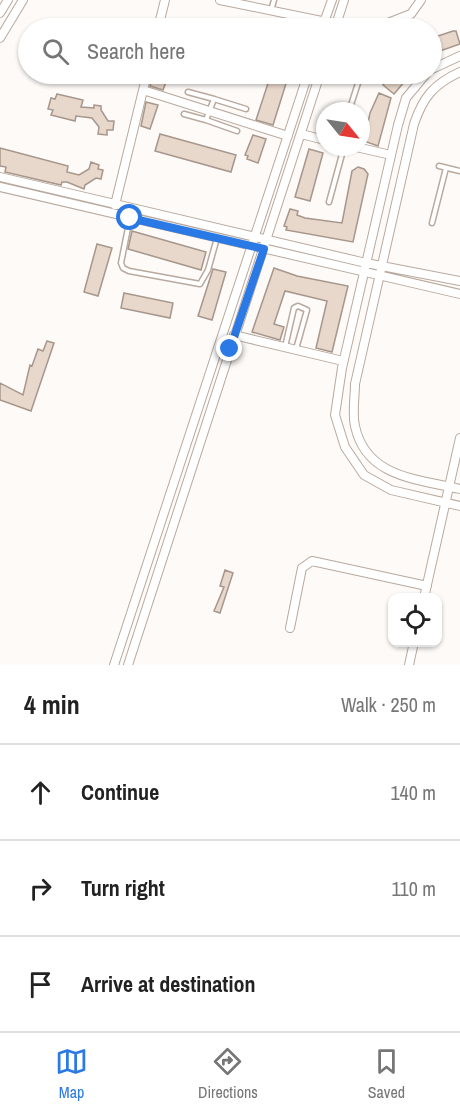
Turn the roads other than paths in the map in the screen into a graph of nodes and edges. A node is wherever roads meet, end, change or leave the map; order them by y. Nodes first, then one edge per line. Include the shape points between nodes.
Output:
1 (8, 0) edge
2 (23, 0) edge
3 (165, 0) edge
4 (222, 0) edge
5 (274, 0) edge
6 (332, 0) edge
7 (344, 0) edge
8 (421, 0) edge
9 (270, 11) junction
10 (0, 13) edge
11 (160, 18) edge
12 (295, 18) edge
13 (326, 18) edge
14 (338, 18) edge
15 (401, 18) edge
16 (0, 38) edge
17 (460, 56) edge
18 (442, 64) edge
19 (460, 72) edge
20 (442, 81) edge
21 (144, 84) edge
22 (305, 84) edge
23 (317, 84) edge
24 (357, 84) edge
25 (418, 84) edge
26 (438, 84) edge
27 (143, 90) junction
28 (189, 92) dead end
29 (214, 99) junction
30 (352, 102) edge
31 (246, 109) dead end
32 (209, 111) junction
33 (184, 114) dead end
34 (206, 120) junction
35 (237, 131) dead end
36 (301, 134) junction
37 (288, 136) junction
38 (316, 138) edge
39 (370, 150) edge
40 (391, 155) junction
41 (342, 156) edge
42 (439, 166) dead end
43 (446, 168) junction
44 (460, 171) edge
45 (0, 177) edge
46 (0, 187) edge
47 (329, 202) dead end
48 (115, 205) junction
49 (130, 218) junction
50 (432, 223) dead end
51 (255, 237) junction
52 (217, 238) junction
53 (267, 240) junction
54 (252, 246) junction
55 (264, 249) junction
56 (366, 263) junction
57 (383, 265) junction
58 (364, 272) junction
59 (381, 276) junction
60 (460, 281) edge
61 (460, 294) edge
62 (234, 335) junction
63 (285, 347) junction
64 (296, 350) junction
65 (343, 361) junction
66 (460, 438) edge
67 (449, 486) junction
68 (460, 489) edge
69 (445, 503) junction
70 (460, 506) edge
71 (427, 586) junction
72 (425, 593) edge
73 (290, 628) dead end
74 (413, 647) edge
75 (114, 665) edge
76 (128, 665) edge
77 (409, 665) edge

1 - 10 street
2 - 16 street
3 - 11 street
4 - 9 street
5 - 9 lane
6 - 13 street
7 - 14 street
8 - 15 street via 411,14
9 - 12 street
17 - 18 street
19 - 20 street
21 - 27 street
22 - 37 street
23 - 36 street
24 - 30 lane
25 - 40 street via 406,98
26 - 57 street via 419,107
27 - 32 street
27 - 48 street
28 - 29 lane
29 - 31 lane
29 - 32 lane
32 - 34 lane
32 - 37 street
33 - 34 lane
34 - 35 lane
36 - 38 street
36 - 53 street
37 - 51 street
39 - 40 street
40 - 56 street
41 - 47 lane
42 - 43 lane
43 - 44 lane
43 - 50 lane
45 - 48 street
46 - 49 street
48 - 51 street
49 - 52 street
49 - 52 lane via 121,263 129,271 200,284
51 - 53 street
51 - 54 street
52 - 54 street
53 - 55 street
53 - 56 street
54 - 55 street
54 - 75 street
55 - 58 street
55 - 62 street
56 - 57 street
56 - 58 street
57 - 59 street
57 - 60 street
58 - 59 street
58 - 65 street
59 - 61 street
59 - 67 street via 356,384 354,425 362,445 377,464 391,473
62 - 63 street
62 - 76 street
63 - 64 street
63 - 64 lane via 294,308 298,306 307,310
64 - 65 street
65 - 69 street via 335,415 345,447 364,475 391,490
66 - 67 street
67 - 68 street
67 - 69 street
69 - 70 street
69 - 71 street
71 - 72 street
71 - 73 street via 312,561 302,568
74 - 77 street

